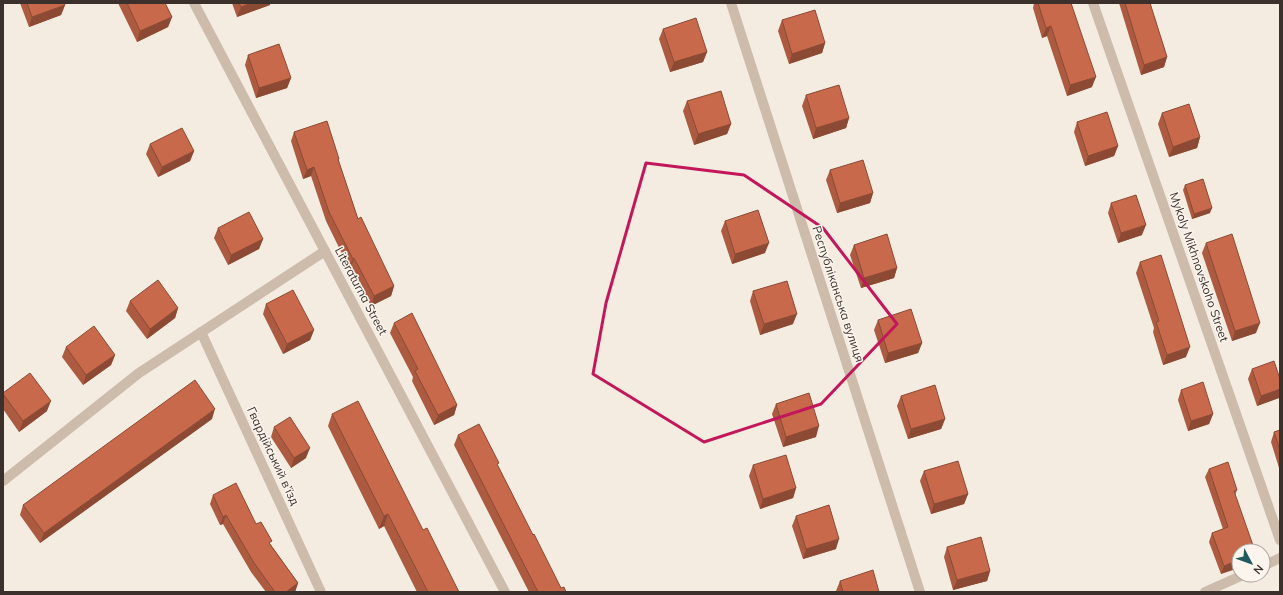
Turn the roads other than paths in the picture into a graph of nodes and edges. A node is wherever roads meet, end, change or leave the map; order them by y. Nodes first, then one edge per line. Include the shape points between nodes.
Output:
1 (194, 3) edge
2 (731, 3) edge
3 (1093, 3) edge
4 (325, 251) junction
5 (202, 332) junction
6 (3, 481) edge
7 (1280, 540) edge
8 (1231, 580) edge
9 (321, 592) edge
10 (505, 592) edge
11 (920, 592) edge
12 (1205, 592) edge

1 - 4 street, Literaturna Street
2 - 11 street, Республіканська вулиця
3 - 7 street, Mykoly Mikhnovskoho Street
4 - 5 street
4 - 10 street, Literaturna Street
5 - 6 street via 139,372
5 - 9 street, Гвардійський в’їзд
8 - 12 street

